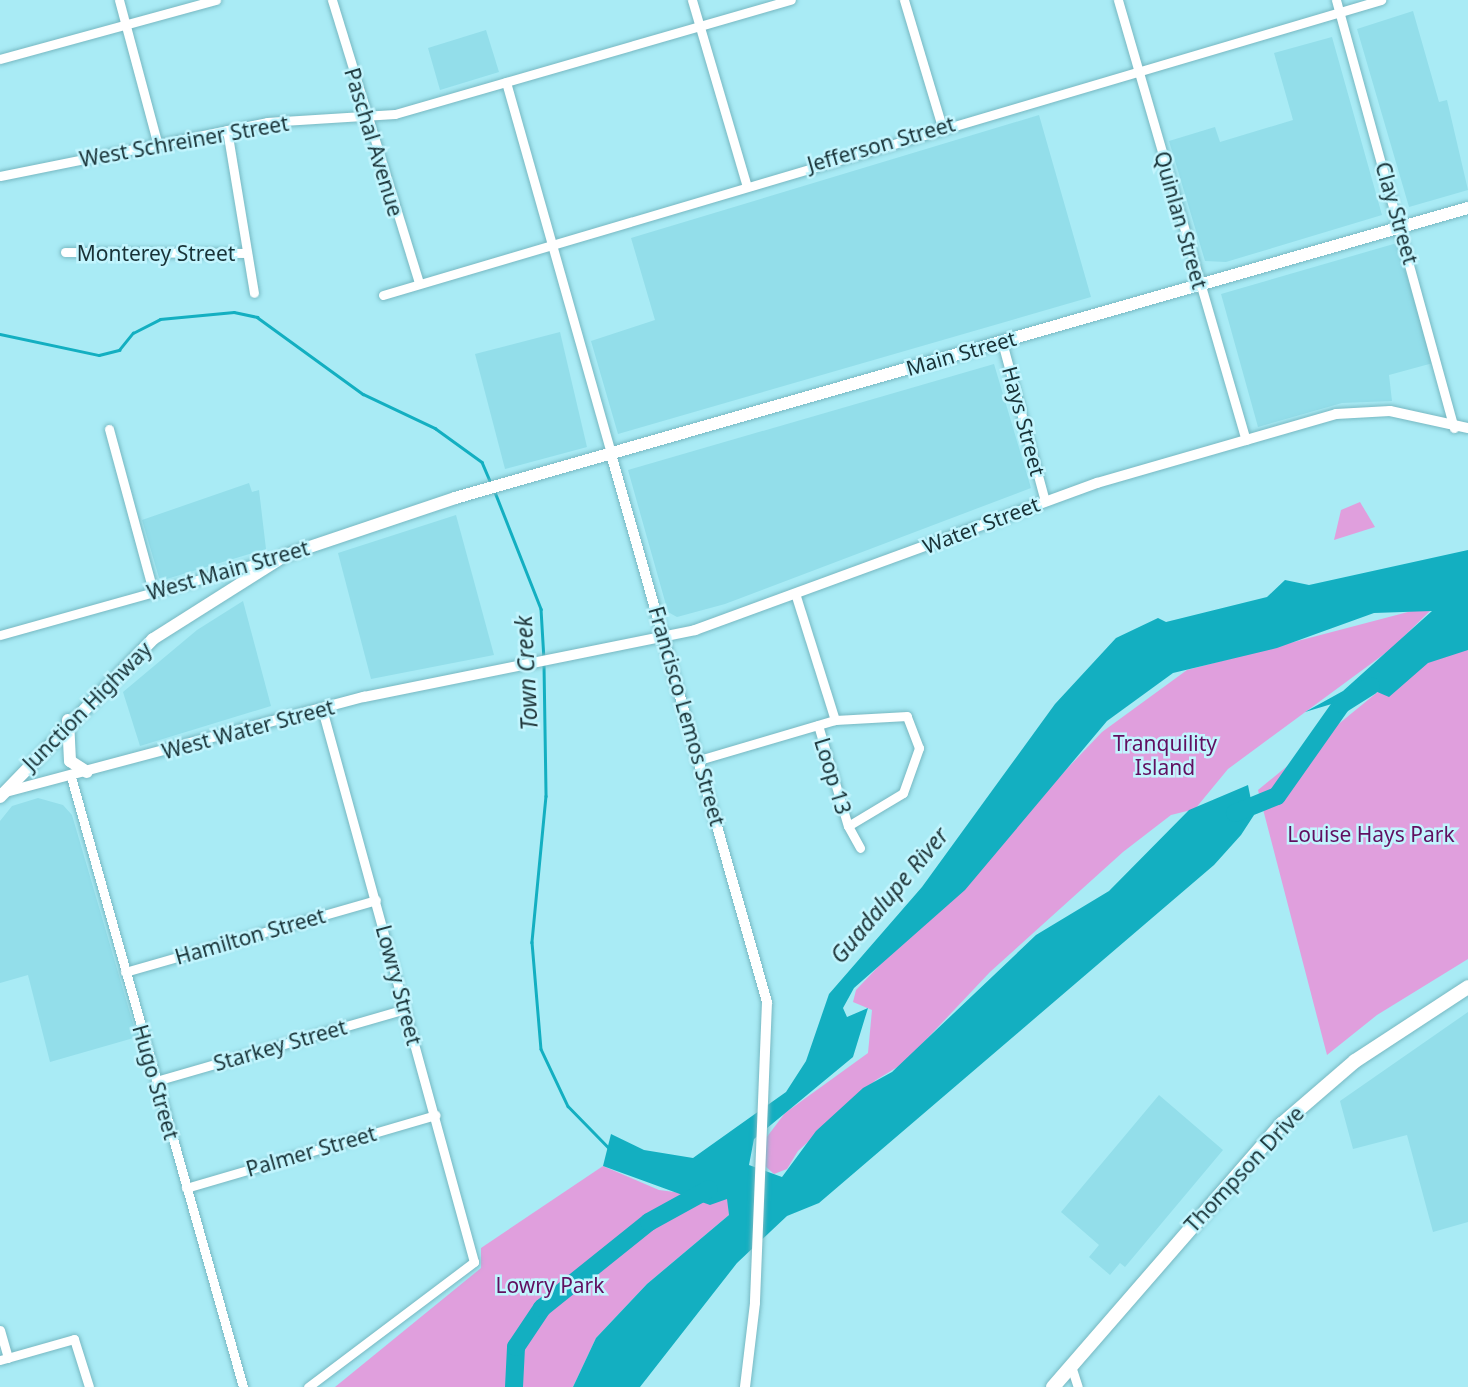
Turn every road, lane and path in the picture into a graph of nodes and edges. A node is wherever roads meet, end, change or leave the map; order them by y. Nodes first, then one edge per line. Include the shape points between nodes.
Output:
1 (119, 0) edge
2 (216, 0) edge
3 (332, 0) edge
4 (692, 0) edge
5 (791, 0) edge
6 (904, 0) edge
7 (1118, 0) edge
8 (1336, 0) edge
9 (1381, 0) edge
10 (1339, 12) junction
11 (700, 26) junction
12 (127, 27) junction
13 (0, 59) edge
14 (1138, 70) junction
15 (506, 82) junction
16 (369, 119) junction
17 (942, 127) junction
18 (227, 130) junction
19 (158, 142) junction
20 (0, 176) edge
21 (746, 183) junction
22 (1468, 208) edge
23 (1402, 227) junction
24 (548, 243) junction
25 (65, 253) dead end
26 (247, 253) junction
27 (419, 282) junction
28 (1199, 285) junction
29 (254, 293) dead end
30 (383, 295) dead end
31 (1002, 342) junction
32 (1454, 428) junction
33 (1468, 428) edge
34 (109, 429) dead end
35 (1246, 440) junction
36 (611, 454) junction
37 (455, 498) joint
38 (1045, 501) junction
39 (286, 555) junction
40 (153, 591) junction
41 (796, 596) junction
42 (0, 635) edge
43 (664, 637) junction
44 (497, 671) joint
45 (322, 709) junction
46 (68, 720) junction
47 (835, 720) junction
48 (818, 726) junction
49 (699, 760) junction
50 (87, 772) junction
51 (71, 777) junction
52 (1, 794) edge
53 (848, 826) junction
54 (860, 848) dead end
55 (376, 900) junction
56 (125, 972) junction
57 (1468, 988) edge
58 (405, 1009) junction
59 (156, 1081) junction
60 (436, 1115) junction
61 (186, 1188) junction
62 (0, 1330) edge
63 (4, 1359) edge
64 (1071, 1366) junction
65 (89, 1387) edge
66 (243, 1387) edge
67 (308, 1387) edge
68 (745, 1387) edge
69 (1053, 1387) edge
70 (1078, 1387) edge

1 - 12 street
2 - 12 street
3 - 16 street, Paschal Avenue
4 - 11 street
5 - 11 street, West Schreiner Street
6 - 17 street
7 - 14 street, Quinlan Street
8 - 10 street, Clay Street
9 - 10 street, Jefferson Street
10 - 14 street, Jefferson Street
10 - 23 street, Clay Street
11 - 15 street, West Schreiner Street
11 - 21 street
12 - 13 street
12 - 19 street
14 - 17 street, Jefferson Street
14 - 28 street, Quinlan Street
15 - 16 street, West Schreiner Street
15 - 24 street, Francisco Lemos Street
16 - 18 street, West Schreiner Street
16 - 27 street, Paschal Avenue
17 - 21 street, Jefferson Street
18 - 19 street, West Schreiner Street
18 - 26 street
19 - 20 street, West Schreiner Street
21 - 24 street, Jefferson Street
22 - 23 main road, Main Street
23 - 28 main road, Main Street
23 - 32 street, Clay Street
24 - 27 street, Jefferson Street
24 - 36 street, Francisco Lemos Street
25 - 26 street, Monterey Street
26 - 29 street
27 - 30 street, Jefferson Street
28 - 31 main road, Main Street
28 - 35 street, Quinlan Street
31 - 36 main road, Main Street
31 - 38 street, Hays Street
32 - 33 street, Water Street
32 - 35 street, Water Street via 1366,411
34 - 40 street
35 - 38 street, Water Street
36 - 37 main road, Main Street
36 - 43 street, Francisco Lemos Street
37 - 39 main road, West Main Street
38 - 41 street, Water Street
39 - 40 street, West Main Street
39 - 46 main road, Junction Highway via 153,639
40 - 42 street, West Main Street
41 - 43 street, Water Street
41 - 47 street
43 - 44 street, Water Street
43 - 49 street, Francisco Lemos Street
44 - 45 street, West Water Street
45 - 50 street, West Water Street
45 - 55 street, Lowry Street
46 - 50 main road via 70,761
46 - 52 main road, Junction Highway
47 - 48 street
47 - 53 street, Loop 13 via 907,716 919,748 917,767 899,797
48 - 49 street
48 - 53 street, Loop 13
49 - 68 street, Francisco Lemos Street via 767,1002
50 - 51 street, West Water Street
51 - 52 street, West Water Street
51 - 56 street, Hugo Street
53 - 54 street, Loop 13
55 - 56 street, Hamilton Street
55 - 58 street, Lowry Street
56 - 59 street, Hugo Street
57 - 64 main road, Thompson Drive via 1355,1061 1282,1124
58 - 59 street, Starkey Street
58 - 60 street, Lowry Street
59 - 61 street, Hugo Street
60 - 61 street, Palmer Street
60 - 67 street, Lowry Street via 474,1262
61 - 66 street, Hugo Street
62 - 63 street
63 - 65 street via 74,1339
64 - 69 main road, Thompson Drive
64 - 70 street

